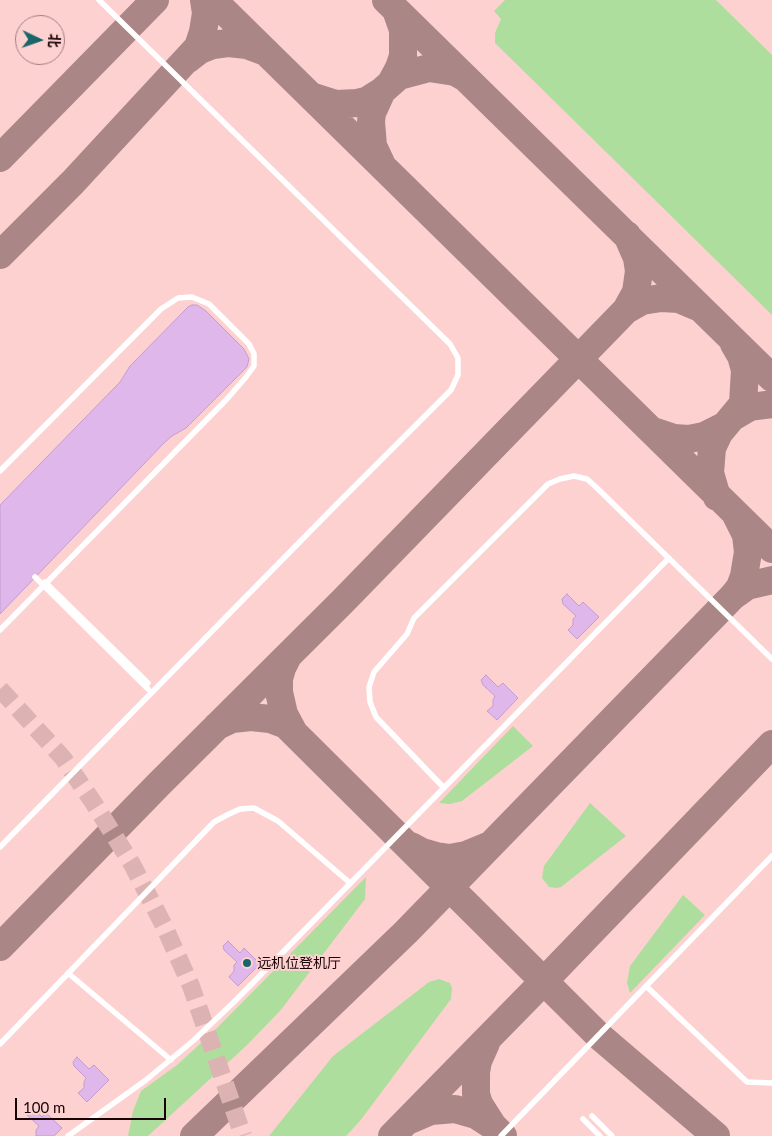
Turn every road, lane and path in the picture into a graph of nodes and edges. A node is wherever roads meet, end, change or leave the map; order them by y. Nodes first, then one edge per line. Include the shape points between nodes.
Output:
1 (99, 0) edge
2 (0, 471) edge
3 (669, 558) junction
4 (35, 577) dead end
5 (44, 584) junction
6 (0, 630) edge
7 (772, 659) edge
8 (148, 686) dead end
9 (444, 788) junction
10 (0, 847) edge
11 (772, 856) edge
12 (350, 883) junction
13 (68, 973) junction
14 (646, 986) junction
15 (0, 1044) edge
16 (171, 1060) junction
17 (772, 1083) edge
18 (592, 1116) dead end
19 (583, 1119) dead end
20 (68, 1136) edge
21 (501, 1136) edge
22 (600, 1136) edge
23 (612, 1136) edge

1 - 10 lane via 450,344 458,358 458,376 451,390
2 - 5 lane via 161,308 178,298 192,297 209,304 249,344 254,354 254,366 228,399
3 - 7 lane
3 - 9 lane
3 - 9 lane via 587,479 574,476 560,479 548,484 414,618 407,634 374,672 369,687 370,702 376,717
4 - 5 lane
5 - 6 lane
5 - 8 lane
9 - 12 lane
11 - 14 lane
12 - 13 lane via 278,821 254,808 240,809 214,822
12 - 16 lane via 235,1001
13 - 15 lane
13 - 16 lane
14 - 17 lane via 747,1082
14 - 21 lane
16 - 20 lane
18 - 23 lane
19 - 22 lane

